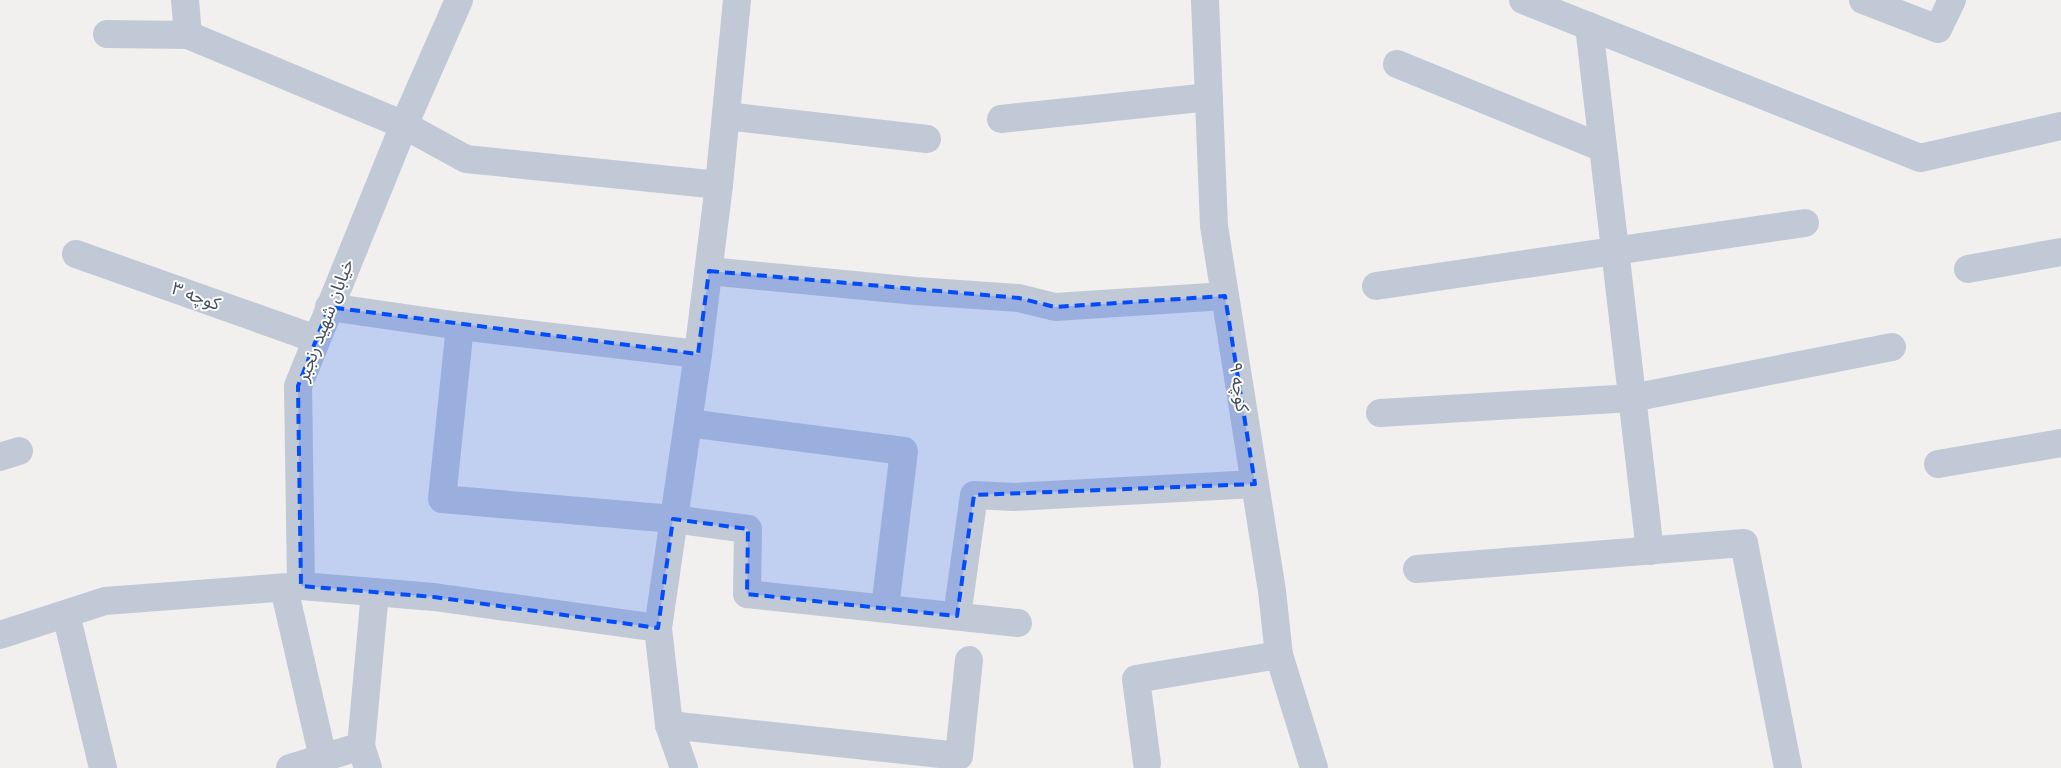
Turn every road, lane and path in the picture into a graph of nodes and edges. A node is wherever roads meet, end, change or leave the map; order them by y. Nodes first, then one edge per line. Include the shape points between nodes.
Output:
1 (185, 0) edge
2 (459, 0) edge
3 (736, 0) edge
4 (1205, 0) edge
5 (1523, 0) edge
6 (1863, 0) edge
7 (1952, 0) edge
8 (1589, 26) junction
9 (107, 34) dead end
10 (188, 34) junction
11 (1397, 64) dead end
12 (1209, 97) junction
13 (726, 116) junction
14 (1000, 119) dead end
15 (404, 125) junction
16 (2061, 126) edge
17 (927, 139) dead end
18 (1603, 148) junction
19 (720, 185) junction
20 (1805, 223) dead end
21 (1615, 250) junction
22 (2061, 252) edge
23 (76, 254) dead end
24 (1968, 269) dead end
25 (708, 271) junction
26 (1376, 286) dead end
27 (1225, 296) junction
28 (329, 307) junction
29 (460, 326) junction
30 (316, 339) junction
31 (1892, 347) dead end
32 (698, 354) junction
33 (1632, 398) junction
34 (1380, 413) dead end
35 (688, 423) junction
36 (2061, 443) edge
37 (1938, 464) dead end
38 (1255, 484) junction
39 (673, 519) junction
40 (1650, 551) junction
41 (1417, 569) dead end
42 (292, 587) junction
43 (375, 592) junction
44 (885, 608) junction
45 (66, 614) junction
46 (957, 616) junction
47 (1018, 623) dead end
48 (658, 628) junction
49 (0, 635) edge
50 (1279, 655) junction
51 (969, 660) dead end
52 (669, 725) junction
53 (364, 757) edge
54 (323, 758) junction
55 (1147, 763) dead end
56 (103, 768) edge
57 (290, 768) edge
58 (684, 768) edge
59 (1314, 768) edge
60 (1788, 768) edge

1 - 10 street
2 - 15 street, خیابان شهید رنجبر
3 - 13 street
4 - 12 street, کوچه ۹
5 - 8 street
6 - 7 street via 1938,29
8 - 16 street via 1920,158
8 - 18 street
9 - 10 street
10 - 15 street
11 - 18 street
12 - 14 street
12 - 27 street, کوچه ۹ via 1214,226
13 - 17 street
13 - 19 street
15 - 19 street via 466,159
15 - 28 street, خیابان شهید رنجبر
18 - 21 street
19 - 25 street
20 - 21 street
21 - 26 street
21 - 33 street
22 - 24 street
23 - 30 street, کوچه ۳
25 - 27 street via 916,292 1019,298 1055,307
25 - 32 street
27 - 38 street, کوچه ۹
28 - 29 street
28 - 30 street, خیابان شهید رنجبر
29 - 32 street
29 - 39 street via 442,499
30 - 42 street, خیابان شهید رنجبر via 298,386
31 - 33 street
32 - 35 street
33 - 34 street
33 - 40 street
35 - 39 street
35 - 44 street via 904,451
36 - 37 street
38 - 46 street via 1014,497 974,496
38 - 50 street, کوچه ۹
39 - 44 street via 748,529 746,594
39 - 48 street
40 - 41 street
40 - 60 street via 1744,543
42 - 43 street
42 - 45 street via 105,601
42 - 54 street, خیابان شهید رنجبر
43 - 48 street via 444,598
43 - 53 street
44 - 46 street
45 - 49 street
45 - 56 street
46 - 47 street
48 - 52 street
50 - 55 street via 1136,679
50 - 59 street, کوچه ۹
51 - 52 street via 959,756
52 - 58 street
53 - 54 street
54 - 57 street

